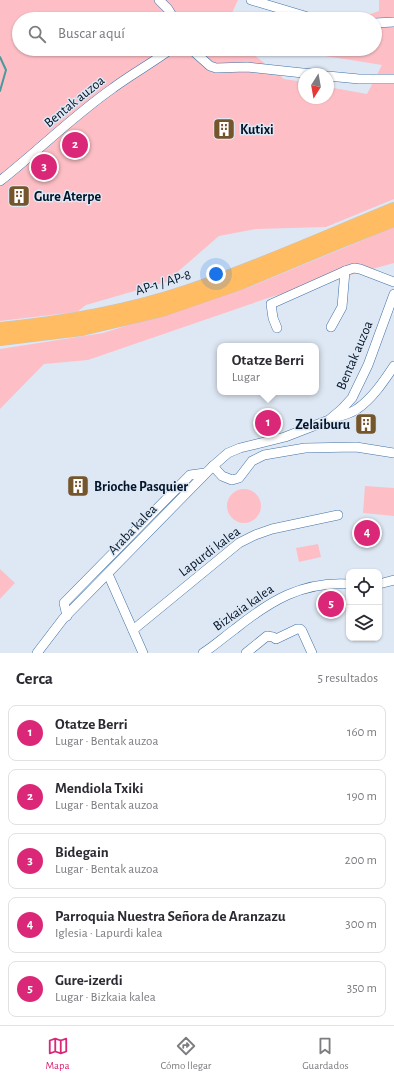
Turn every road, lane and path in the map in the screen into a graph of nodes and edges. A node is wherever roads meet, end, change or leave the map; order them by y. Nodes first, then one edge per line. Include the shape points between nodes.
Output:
1 (159, 0) edge
2 (251, 0) edge
3 (170, 12) edge
4 (291, 12) edge
5 (394, 22) edge
6 (382, 23) edge
7 (161, 56) edge
8 (199, 56) edge
9 (298, 72) edge
10 (334, 77) edge
11 (394, 80) edge
12 (0, 181) edge
13 (394, 209) edge
14 (394, 220) edge
15 (345, 271) junction
16 (394, 282) edge
17 (394, 294) edge
18 (331, 327) dead end
19 (277, 328) dead end
20 (0, 329) edge
21 (0, 339) edge
22 (394, 366) edge
23 (329, 420) junction
24 (394, 454) edge
25 (213, 466) junction
26 (205, 473) junction
27 (338, 515) dead end
28 (394, 573) edge
29 (108, 574) junction
30 (394, 581) edge
31 (382, 583) edge
32 (346, 584) edge
33 (67, 616) junction
34 (133, 630) junction
35 (37, 653) edge
36 (143, 653) edge
37 (203, 653) edge
38 (246, 653) edge
39 (312, 653) edge

1 - 3 street
2 - 4 street
5 - 6 street
7 - 12 street, Bentak auzoa via 68,122
8 - 9 street via 216,68 247,67
10 - 11 street
13 - 20 highway, AP-1 / AP-8 via 230,276 159,300 80,319
14 - 21 highway, AP-1 / AP-8 via 240,283 162,310 82,329
15 - 16 street via 360,269
15 - 18 street via 342,307
15 - 19 street via 271,304
17 - 23 street, Bentak auzoa via 368,365 352,398
22 - 23 street, Bentak auzoa via 386,379 357,409
23 - 25 street, Bentak auzoa via 285,436 240,448 228,453
24 - 25 street via 356,447 305,448 264,455 252,461 239,478 232,480 222,476
25 - 26 street, Araba kalea
26 - 29 street, Araba kalea
26 - 33 street via 190,475 64,604
27 - 34 street, Lapurdi kalea via 272,529 239,543
28 - 30 street
29 - 33 street, Araba kalea
29 - 34 street
30 - 31 street
32 - 37 street, Bizkaia kalea via 310,587 286,595 256,612
33 - 35 street, Araba kalea
34 - 36 street
38 - 39 street via 267,636 276,639 300,629

